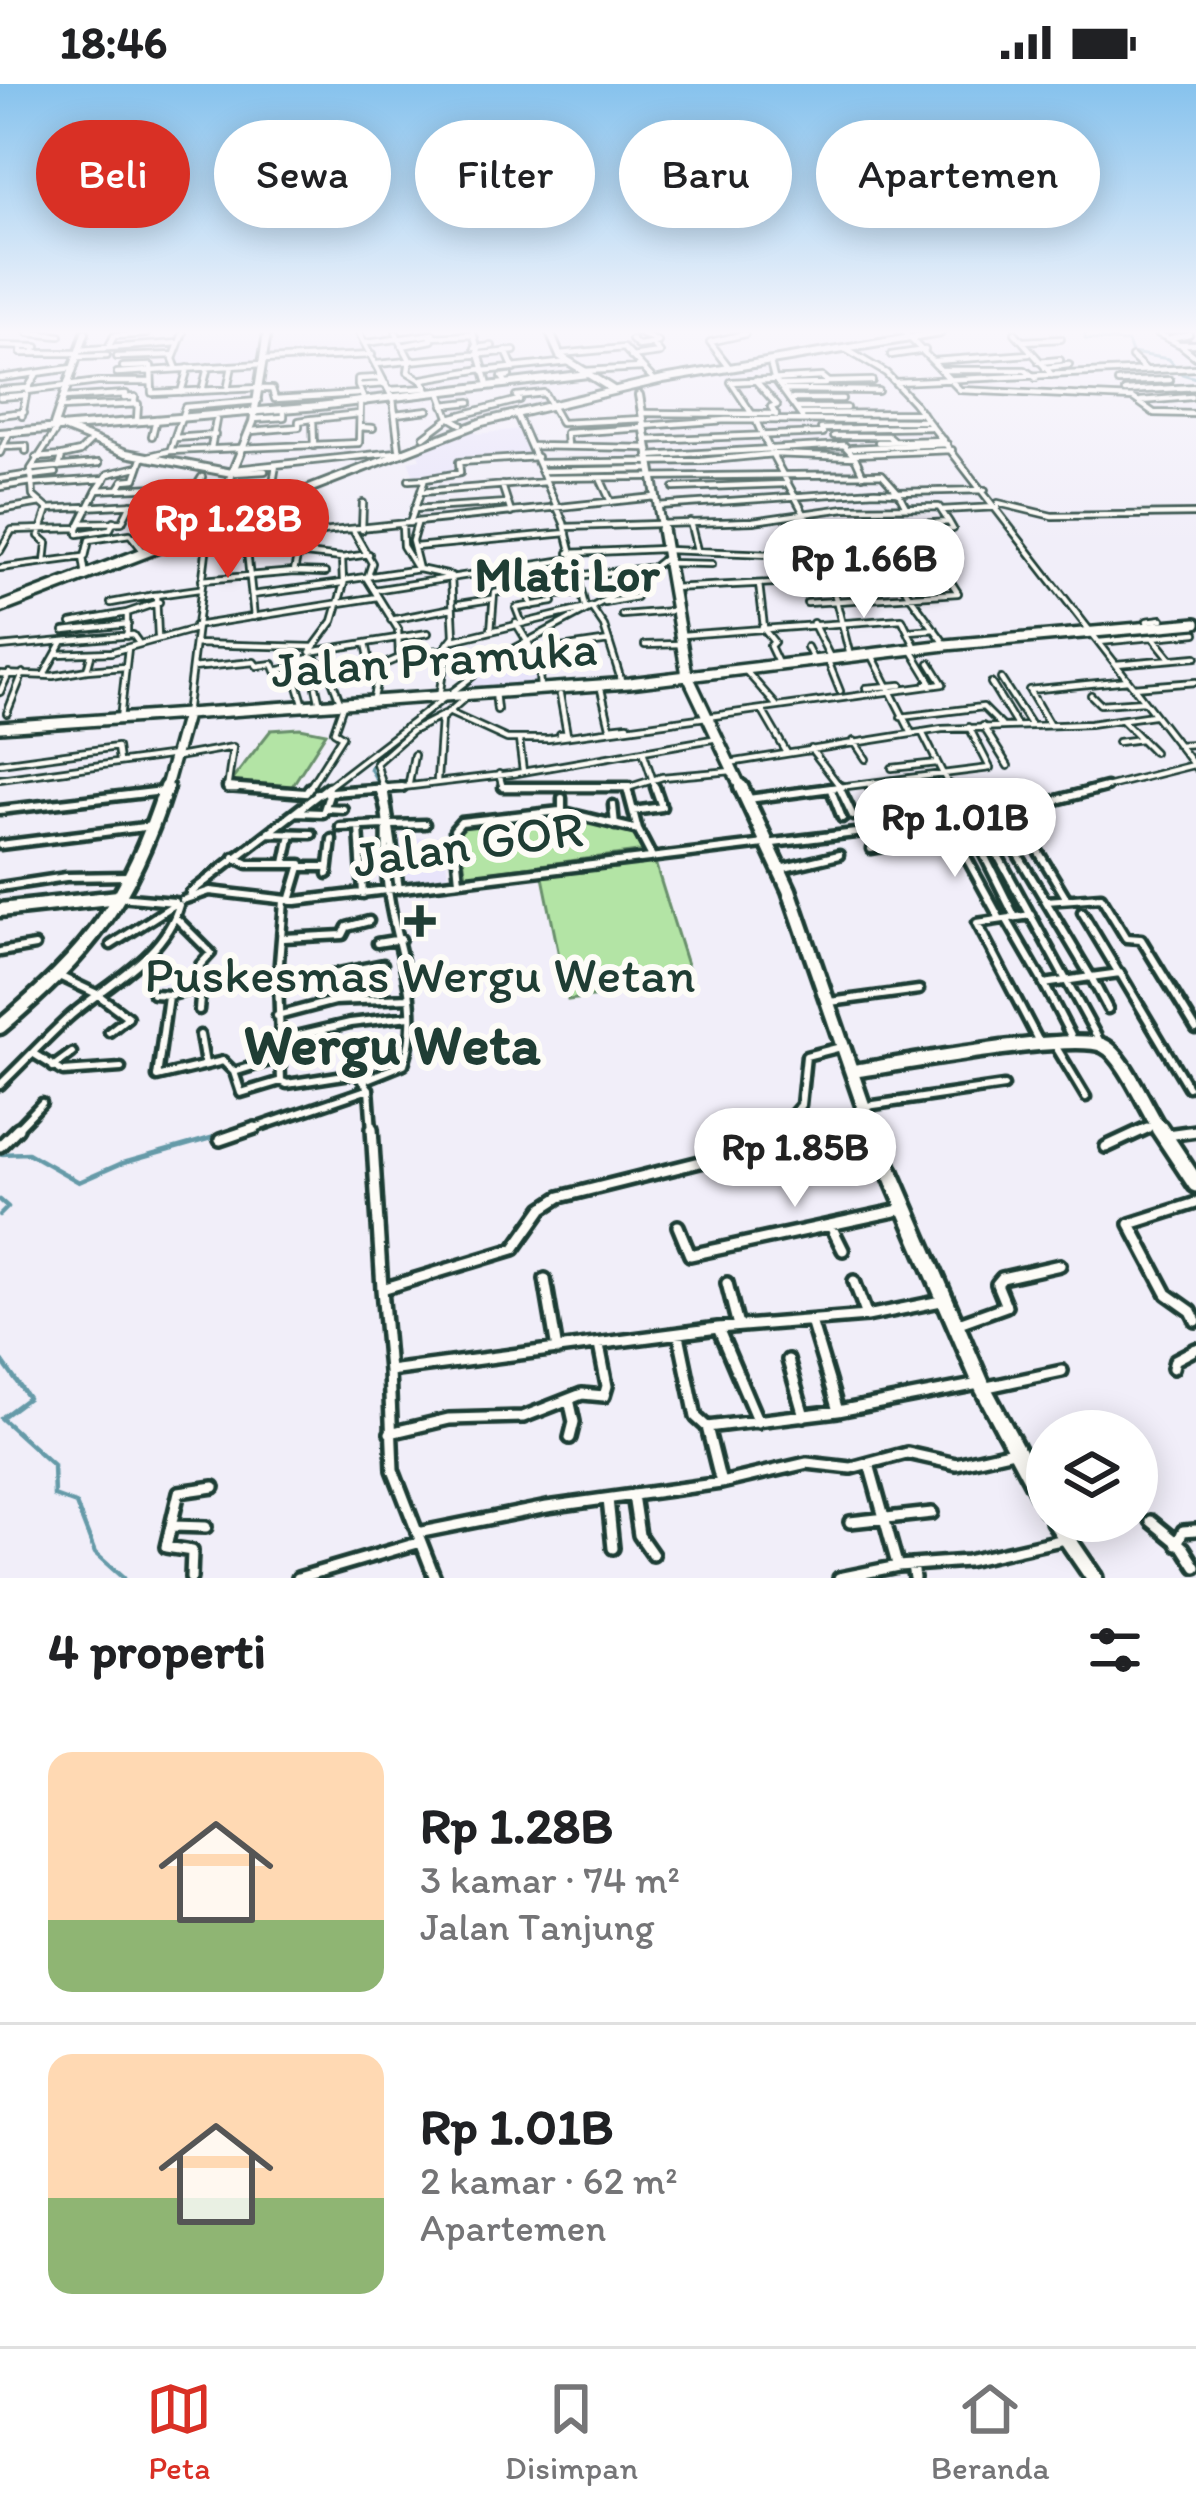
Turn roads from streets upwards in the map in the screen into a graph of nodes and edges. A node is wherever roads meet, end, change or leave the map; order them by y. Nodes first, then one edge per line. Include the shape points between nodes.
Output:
1 (25, 403) edge
2 (63, 403) edge
3 (210, 403) edge
4 (257, 403) edge
5 (332, 403) edge
6 (360, 403) edge
7 (390, 403) edge
8 (464, 403) edge
9 (501, 403) edge
10 (521, 403) edge
11 (552, 403) joint
12 (640, 403) edge
13 (745, 403) edge
14 (775, 403) edge
15 (794, 403) edge
16 (914, 403) edge
17 (1140, 403) edge
18 (134, 404) joint
19 (90, 405) joint
20 (443, 405) joint
21 (319, 406) junction
22 (1177, 406) dead end
23 (61, 408) junction
24 (846, 408) dead end
25 (428, 410) dead end
26 (526, 410) junction
27 (516, 413) junction
28 (922, 413) junction
29 (1184, 413) junction
30 (359, 414) junction
31 (752, 414) junction
32 (800, 414) junction
33 (1196, 414) edge
34 (0, 415) edge
35 (255, 415) junction
36 (394, 415) junction
37 (182, 417) junction
38 (449, 418) junction
39 (777, 418) junction
40 (156, 419) junction
41 (315, 419) junction
42 (137, 420) junction
43 (216, 420) dead end
44 (818, 420) junction
45 (643, 421) junction
46 (757, 423) junction
47 (461, 424) dead end
48 (931, 424) junction
49 (57, 426) junction
50 (360, 428) junction
51 (373, 428) dead end
52 (251, 431) junction
53 (822, 431) junction
54 (5, 432) edge
55 (215, 435) junction
56 (152, 436) dead end
57 (834, 436) junction
58 (424, 437) dead end
59 (609, 437) dead end
60 (766, 437) junction
61 (176, 438) junction
62 (91, 441) junction
63 (878, 442) junction
64 (358, 443) junction
65 (948, 445) junction
66 (314, 446) junction
67 (533, 446) junction
68 (838, 446) junction
69 (567, 447) junction
70 (211, 448) junction
71 (245, 448) junction
72 (612, 448) junction
73 (1, 450) edge
74 (403, 450) junction
75 (26, 451) dead end
76 (170, 451) junction
77 (773, 452) junction
78 (854, 453) junction
79 (62, 456) junction
80 (357, 456) junction
81 (144, 457) junction
82 (827, 457) junction
83 (36, 458) junction
84 (648, 459) junction
85 (538, 460) junction
86 (99, 463) dead end
87 (277, 465) junction
88 (831, 465) dead end
89 (137, 466) junction
90 (58, 470) junction
91 (234, 471) junction
92 (265, 471) dead end
93 (716, 475) junction
94 (732, 475) junction
95 (781, 475) junction
96 (863, 475) junction
97 (705, 476) junction
98 (32, 477) junction
99 (202, 477) dead end
100 (544, 477) junction
101 (600, 478) junction
102 (0, 479) edge
103 (105, 479) junction
104 (424, 479) junction
105 (409, 480) dead end
106 (273, 483) dead end
107 (453, 483) junction
108 (785, 484) junction
109 (502, 485) junction
110 (187, 486) junction
111 (736, 486) junction
112 (0, 487) edge
113 (674, 488) dead end
114 (721, 488) junction
115 (119, 489) junction
116 (700, 489) junction
117 (97, 490) junction
118 (446, 490) junction
119 (985, 490) junction
120 (422, 492) junction
121 (898, 492) junction
122 (795, 494) junction
123 (226, 499) junction
124 (184, 500) junction
125 (611, 502) junction
126 (656, 502) junction
127 (40, 503) junction
128 (363, 503) dead end
129 (507, 503) junction
130 (131, 504) junction
131 (696, 504) junction
132 (90, 505) junction
133 (996, 505) junction
134 (448, 506) junction
135 (906, 507) junction
136 (556, 508) junction
137 (48, 509) junction
138 (414, 509) junction
139 (0, 510) edge
140 (941, 510) junction
141 (511, 513) junction
142 (807, 514) junction
143 (1196, 514) edge
144 (114, 521) junction
145 (690, 522) junction
146 (949, 522) junction
147 (902, 523) junction
148 (660, 524) junction
149 (80, 525) junction
150 (215, 525) junction
151 (410, 525) junction
152 (532, 526) dead end
153 (41, 528) junction
154 (362, 530) junction
155 (566, 530) junction
156 (353, 531) junction
157 (815, 531) junction
158 (920, 533) junction
159 (908, 534) junction
160 (4, 536) edge
161 (300, 536) junction
162 (535, 536) junction
163 (246, 541) junction
164 (830, 543) dead end
165 (207, 544) junction
166 (820, 544) junction
167 (413, 547) junction
168 (697, 550) junction
169 (0, 551) edge
170 (145, 553) junction
171 (305, 554) junction
172 (369, 554) junction
173 (867, 554) junction
174 (664, 555) junction
175 (570, 556) junction
176 (825, 556) junction
177 (85, 557) junction
178 (342, 558) junction
179 (44, 562) junction
180 (712, 564) dead end
181 (519, 566) junction
182 (0, 568) edge
183 (651, 568) junction
184 (894, 568) junction
185 (418, 569) junction
186 (294, 572) junction
187 (832, 572) junction
188 (325, 573) dead end
189 (248, 575) junction
190 (368, 576) junction
191 (576, 577) junction
192 (86, 578) junction
193 (452, 580) junction
194 (901, 580) junction
195 (343, 582) junction
196 (201, 584) junction
197 (759, 584) junction
198 (836, 584) junction
199 (526, 587) junction
200 (668, 588) junction
201 (581, 593) junction
202 (376, 594) junction
203 (252, 595) junction
204 (636, 597) dead end
205 (158, 598) junction
206 (914, 598) junction
207 (491, 599) junction
208 (836, 601) junction
209 (602, 602) junction
210 (111, 603) dead end
211 (807, 603) dead end
212 (339, 606) junction
213 (455, 606) junction
214 (532, 606) junction
215 (589, 607) junction
216 (0, 608) edge
217 (672, 611) junction
218 (127, 613) junction
219 (622, 615) dead end
220 (254, 617) junction
221 (390, 620) junction
222 (1162, 620) dead end
223 (519, 622) junction
224 (841, 622) junction
225 (70, 623) dead end
226 (813, 623) junction
227 (1196, 623) edge
228 (128, 624) junction
229 (763, 627) junction
230 (195, 628) junction
231 (936, 629) junction
232 (1150, 629) junction
233 (64, 631) dead end
234 (909, 631) junction
235 (428, 633) dead end
236 (490, 633) junction
237 (1196, 634) edge
238 (127, 636) junction
239 (158, 636) junction
240 (399, 637) junction
241 (1096, 638) junction
242 (526, 639) junction
243 (679, 639) junction
244 (454, 640) junction
245 (63, 641) junction
246 (609, 641) junction
247 (138, 642) junction
248 (366, 643) junction
249 (195, 644) junction
250 (645, 645) dead end
251 (946, 645) junction
252 (0, 647) edge
253 (807, 647) dead end
254 (128, 648) junction
255 (914, 649) junction
256 (446, 650) junction
257 (312, 652) junction
258 (535, 652) junction
259 (399, 653) junction
260 (871, 653) junction
261 (57, 655) junction
262 (91, 655) junction
263 (850, 656) junction
264 (828, 658) junction
265 (1196, 658) edge
266 (495, 659) dead end
267 (813, 659) junction
268 (1172, 659) junction
269 (778, 663) junction
270 (931, 663) dead end
271 (1116, 664) junction
272 (127, 667) junction
273 (744, 667) junction
274 (192, 668) junction
275 (292, 668) junction
276 (87, 670) junction
277 (330, 672) junction
278 (23, 673) junction
279 (686, 673) junction
280 (0, 674) edge
281 (9, 674) junction
282 (44, 675) junction
283 (473, 676) dead end
284 (1001, 679) dead end
285 (1128, 680) junction
286 (991, 682) dead end
287 (1196, 682) edge
288 (622, 683) junction
289 (600, 685) junction
290 (316, 687) dead end
291 (1133, 687) junction
292 (540, 689) junction
293 (886, 689) junction
294 (840, 691) junction
295 (0, 692) edge
296 (495, 692) junction
297 (468, 694) junction
298 (560, 694) dead end
299 (1091, 695) dead end
300 (440, 700) junction
301 (1144, 701) junction
302 (372, 702) junction
303 (342, 704) junction
304 (775, 704) junction
305 (320, 705) junction
306 (304, 706) junction
307 (761, 709) junction
308 (497, 710) dead end
309 (448, 711) junction
310 (7, 713) dead end
311 (185, 715) junction
312 (1154, 715) junction
313 (708, 716) junction
314 (901, 716) junction
315 (120, 719) junction
316 (1122, 720) junction
317 (1016, 724) junction
318 (1030, 724) junction
319 (1049, 724) junction
320 (1000, 725) junction
321 (983, 726) junction
322 (0, 727) edge
323 (969, 727) junction
324 (611, 729) junction
325 (922, 732) junction
326 (912, 734) junction
327 (550, 735) dead end
328 (568, 736) junction
329 (718, 738) junction
330 (1141, 739) junction
331 (519, 740) junction
332 (854, 741) junction
333 (1118, 742) dead end
334 (1196, 744) edge
335 (1178, 745) junction
336 (386, 748) junction
337 (811, 748) junction
338 (1154, 752) dead end
339 (643, 753) junction
340 (787, 753) junction
341 (414, 755) dead end
342 (910, 755) dead end
343 (177, 756) junction
344 (866, 759) dead end
345 (119, 762) junction
346 (0, 763) edge
347 (937, 763) junction
348 (914, 765) junction
349 (546, 766) junction
350 (1008, 766) dead end
351 (1195, 766) edge
352 (730, 767) junction
353 (892, 768) dead end
354 (523, 771) junction
355 (499, 774) junction
356 (942, 777) junction
357 (0, 779) edge
358 (652, 779) junction
359 (601, 780) dead end
360 (437, 781) junction
361 (409, 783) junction
362 (870, 785) junction
363 (550, 787) junction
364 (382, 788) junction
365 (627, 788) junction
366 (602, 789) junction
367 (837, 789) junction
368 (168, 790) junction
369 (563, 793) junction
370 (312, 794) junction
371 (329, 795) junction
372 (745, 799) junction
373 (613, 805) dead end
374 (325, 808) junction
375 (343, 809) dead end
376 (0, 810) edge
377 (633, 811) junction
378 (1014, 811) junction
379 (292, 812) junction
380 (562, 812) junction
381 (853, 816) dead end
382 (995, 816) junction
383 (842, 818) dead end
384 (978, 819) junction
385 (965, 820) junction
386 (947, 822) junction
387 (425, 824) dead end
388 (156, 825) junction
389 (389, 825) junction
390 (615, 825) junction
391 (340, 827) dead end
392 (359, 827) junction
393 (902, 828) junction
394 (638, 830) junction
395 (265, 833) junction
396 (291, 834) junction
397 (312, 834) dead end
398 (332, 839) dead end
399 (764, 841) junction
400 (0, 844) edge
401 (871, 849) dead end
402 (651, 855) junction
403 (838, 855) dead end
404 (234, 857) junction
405 (284, 863) junction
406 (302, 867) junction
407 (780, 869) junction
408 (129, 875) junction
409 (459, 881) junction
410 (0, 887) edge
411 (392, 890) junction
412 (363, 893) junction
413 (118, 897) junction
414 (1067, 899) junction
415 (180, 901) junction
416 (287, 901) junction
417 (1046, 901) junction
418 (0, 910) edge
419 (1082, 912) dead end
420 (1031, 915) junction
421 (1007, 918) junction
422 (177, 919) junction
423 (369, 922) dead end
424 (284, 938) junction
425 (400, 938) junction
426 (377, 943) dead end
427 (111, 945) dead end
428 (35, 946) dead end
429 (0, 952) edge
430 (383, 964) dead end
431 (1118, 972) junction
432 (58, 976) junction
433 (1091, 977) junction
434 (1068, 981) junction
435 (1044, 984) junction
436 (278, 985) junction
437 (201, 987) junction
438 (920, 990) dead end
439 (97, 994) junction
440 (152, 994) dead end
441 (169, 995) junction
442 (409, 998) junction
443 (830, 1002) junction
444 (1108, 1009) dead end
445 (199, 1010) dead end
446 (278, 1016) junction
447 (409, 1016) junction
448 (0, 1027) edge
449 (1196, 1030) edge
450 (109, 1032) dead end
451 (200, 1035) dead end
452 (278, 1040) junction
453 (1074, 1043) junction
454 (1101, 1043) junction
455 (1048, 1044) junction
456 (844, 1046) junction
457 (72, 1053) dead end
458 (34, 1054) junction
459 (279, 1058) junction
460 (205, 1064) junction
461 (53, 1066) junction
462 (122, 1068) dead end
463 (853, 1071) junction
464 (234, 1072) junction
465 (281, 1081) junction
466 (0, 1085) edge
467 (367, 1085) junction
468 (1004, 1086) dead end
469 (1188, 1088) dead end
470 (1086, 1097) dead end
471 (42, 1103) dead end
472 (866, 1114) junction
473 (1160, 1130) junction
474 (1196, 1131) edge
475 (220, 1140) dead end
476 (0, 1146) edge
477 (1106, 1147) dead end
478 (772, 1160) dead end
479 (1196, 1184) edge
480 (1196, 1203) edge
481 (904, 1209) junction
482 (678, 1226) dead end
483 (830, 1226) junction
484 (843, 1250) dead end
485 (1060, 1265) dead end
486 (545, 1279) dead end
487 (854, 1281) dead end
488 (727, 1283) dead end
489 (382, 1288) junction
490 (944, 1301) junction
491 (868, 1316) junction
492 (811, 1321) junction
493 (1196, 1321) edge
494 (954, 1324) junction
495 (738, 1326) junction
496 (718, 1328) junction
497 (679, 1335) junction
498 (598, 1345) junction
499 (1196, 1349) edge
500 (557, 1350) junction
501 (788, 1360) dead end
502 (1172, 1368) dead end
503 (389, 1370) junction
504 (1062, 1371) dead end
505 (982, 1385) junction
506 (569, 1399) junction
507 (838, 1411) junction
508 (804, 1416) junction
509 (758, 1422) junction
510 (707, 1426) junction
511 (390, 1433) junction
512 (570, 1438) dead end
513 (1016, 1450) junction
514 (869, 1464) junction
515 (1026, 1469) edge
516 (721, 1484) junction
517 (214, 1487) dead end
518 (633, 1495) junction
519 (608, 1499) junction
520 (932, 1513) dead end
521 (885, 1517) junction
522 (850, 1522) dead end
523 (172, 1526) junction
524 (206, 1526) dead end
525 (1158, 1527) edge
526 (1196, 1530) edge
527 (419, 1538) junction
528 (1052, 1542) edge
529 (1067, 1542) edge
530 (1177, 1544) junction
531 (613, 1548) dead end
532 (653, 1555) dead end
533 (898, 1566) junction
534 (1196, 1567) edge
535 (913, 1572) edge
536 (191, 1578) edge
537 (298, 1578) edge
538 (435, 1578) edge
539 (839, 1578) edge
540 (1094, 1578) edge

1 - 34 street via 23,414
2 - 23 street
3 - 37 street via 188,404
4 - 35 street
5 - 21 street
6 - 30 street
7 - 36 street
8 - 20 street
9 - 38 street
10 - 26 street
11 - 26 street
11 - 45 street via 559,422
12 - 45 street
13 - 31 street
14 - 39 street
15 - 32 street
16 - 28 street
17 - 29 street via 1152,412
18 - 19 street
18 - 42 street
19 - 23 street
20 - 38 street
21 - 35 street
21 - 41 street
22 - 29 street
23 - 49 street
24 - 32 street
25 - 36 street
26 - 27 street
27 - 67 street
27 - 74 street
28 - 32 street
28 - 48 street
29 - 33 street
30 - 41 street
30 - 50 street
31 - 39 street
31 - 45 street
32 - 39 street
32 - 44 street
35 - 37 street
35 - 52 street
36 - 74 street
37 - 40 street
37 - 61 street
38 - 47 street
38 - 58 street
39 - 46 street
40 - 42 street
40 - 56 street
41 - 52 street
41 - 66 street
42 - 49 street
43 - 55 street
44 - 48 street
44 - 53 street
45 - 46 street
45 - 69 street via 566,433
45 - 84 street
46 - 60 street
48 - 53 street
48 - 65 street
49 - 54 street
49 - 62 street
49 - 83 street
50 - 51 street
50 - 64 street
52 - 71 street
53 - 57 street
53 - 60 street
54 - 73 street
55 - 61 street
55 - 70 street
57 - 63 street
57 - 68 street
59 - 72 street
60 - 77 street
60 - 84 street
61 - 76 street
62 - 79 street
62 - 81 street
63 - 65 street
63 - 65 street
63 - 78 street
64 - 66 street
64 - 80 street
65 - 78 street
65 - 119 street
66 - 71 street
67 - 69 street
67 - 85 street
68 - 77 street
68 - 78 street
69 - 72 street
70 - 71 street
70 - 76 street
71 - 91 street
72 - 84 street
73 - 75 street
74 - 80 street
74 - 150 street
76 - 81 street
77 - 82 street
77 - 84 street
77 - 95 street
78 - 82 street
78 - 96 street
79 - 83 street
79 - 90 street
80 - 87 street via 296,469
81 - 89 street
81 - 91 street
82 - 88 street
83 - 98 street
84 - 85 street
84 - 97 street
84 - 100 street
84 - 101 street
84 - 126 street
85 - 100 street
85 - 107 street via 459,462
86 - 90 street
87 - 91 street
87 - 106 street
89 - 103 street
89 - 115 street via 135,479
90 - 98 street
91 - 92 street
91 - 123 street
93 - 94 street
93 - 97 street
93 - 114 street
94 - 95 street
94 - 111 street
95 - 96 street
95 - 108 street
96 - 121 street via 886,475
97 - 116 street
98 - 102 street
98 - 103 street
98 - 112 street
98 - 127 street
99 - 110 street
100 - 101 street
100 - 109 street
100 - 136 street
101 - 125 street
103 - 117 street
104 - 105 street
104 - 107 street
104 - 120 street
107 - 109 street
107 - 118 street
108 - 111 street
108 - 122 street
109 - 129 street
110 - 115 street
110 - 124 street
111 - 114 street
113 - 116 street
114 - 116 street
115 - 117 street
116 - 131 street
117 - 132 street
118 - 120 street
118 - 134 street
119 - 121 street
119 - 133 street
120 - 138 street
121 - 122 street
121 - 135 street
122 - 131 street
122 - 142 street
123 - 124 street
123 - 150 street
124 - 130 street
125 - 126 street
125 - 136 street
126 - 131 street
126 - 148 street
127 - 137 street
127 - 139 street
128 - 154 street
129 - 134 street
129 - 141 street
130 - 132 street
130 - 144 street
132 - 137 street
132 - 149 street
133 - 140 street
133 - 143 street via 1052,516
133 - 241 street
134 - 138 street
135 - 140 street
135 - 142 street
136 - 141 street
136 - 155 street
137 - 153 street
138 - 151 street
140 - 146 street
141 - 151 street
142 - 145 street
142 - 157 street
144 - 149 street
144 - 149 street via 110,529 78,534
145 - 148 street
145 - 168 street
146 - 147 street
146 - 158 street via 953,529
147 - 157 street
147 - 159 street
148 - 155 street
148 - 174 street
149 - 153 street
150 - 165 street
150 - 170 street
151 - 154 street
151 - 167 street
151 - 185 street via 402,544
152 - 162 street
153 - 160 street
153 - 179 street
154 - 156 street
155 - 162 street
155 - 175 street
156 - 161 street
156 - 172 street
157 - 166 street
158 - 159 street
158 - 206 street via 958,593
159 - 173 street via 863,542
160 - 169 street
161 - 163 street
161 - 171 street
162 - 167 street
163 - 165 street
163 - 189 street
164 - 166 street
165 - 196 street
166 - 176 street
167 - 185 street
168 - 174 street
168 - 176 street
170 - 177 street via 127,533 88,541
170 - 192 street
171 - 178 street
171 - 186 street
172 - 178 street
172 - 190 street
173 - 176 street
173 - 184 street via 887,553
174 - 175 street
174 - 180 street
174 - 183 street
174 - 200 street
175 - 181 street
175 - 191 street
176 - 187 street
177 - 179 street
177 - 192 street
178 - 195 street
179 - 182 street
181 - 193 street
181 - 199 street
183 - 191 street
183 - 209 street
184 - 187 street
184 - 194 street
185 - 190 street
185 - 193 street via 448,568
186 - 188 street
186 - 189 street
187 - 198 street
189 - 196 street
189 - 203 street
190 - 195 street
190 - 202 street
191 - 199 street
191 - 201 street
192 - 216 street
193 - 202 street
193 - 213 street
194 - 198 street
194 - 206 street
195 - 203 street
195 - 212 street
196 - 205 street
196 - 230 street
197 - 198 street
197 - 200 street
197 - 229 street
198 - 208 street
199 - 207 street
199 - 214 street
200 - 217 street
201 - 214 street
201 - 215 street
202 - 212 street
202 - 221 street
203 - 220 street
204 - 209 street
205 - 210 street
205 - 218 street
205 - 239 street
206 - 208 street
206 - 231 street
207 - 213 street
207 - 236 street
208 - 211 street
208 - 224 street
209 - 215 street
212 - 220 street
212 - 257 street
213 - 221 street
213 - 244 street
214 - 223 street via 516,608
215 - 223 street
215 - 242 street
215 - 246 street
217 - 219 street
217 - 243 street
218 - 225 street
218 - 228 street
220 - 230 street
221 - 240 street
222 - 232 street
223 - 236 street
223 - 242 street
224 - 226 street
224 - 234 street via 902,619
224 - 263 street
226 - 229 street
226 - 264 street
227 - 232 street, Jalan Pramuka
228 - 233 street
228 - 238 street
229 - 243 street
229 - 269 street
230 - 239 street
230 - 249 street
231 - 234 street
231 - 251 street
232 - 237 street
232 - 241 street, Jalan Pramuka
232 - 268 street
234 - 255 street
235 - 240 street
236 - 244 street
238 - 245 street
238 - 247 street
239 - 247 street
240 - 248 street
240 - 259 street
241 - 251 street, Jalan Pramuka
241 - 271 street
242 - 258 street
242 - 266 street
243 - 250 street
243 - 279 street
244 - 256 street
245 - 252 street
245 - 261 street
246 - 258 street
246 - 288 street
247 - 254 street
248 - 257 street
248 - 277 street via 370,662
249 - 257 street
249 - 274 street
251 - 255 street, Jalan Pramuka
253 - 267 street
254 - 262 street
254 - 272 street
255 - 260 street, Jalan Pramuka
255 - 293 street via 931,683
256 - 259 street
256 - 300 street
257 - 275 street
257 - 277 street
258 - 292 street
259 - 302 street via 380,665
260 - 263 street, Jalan Pramuka
260 - 293 street
261 - 262 street
261 - 282 street
262 - 276 street
263 - 264 street, Jalan Pramuka
264 - 267 street, Jalan Pramuka
264 - 294 street
265 - 268 street
267 - 269 street, Jalan Pramuka
268 - 271 street
269 - 273 street, Jalan Pramuka
270 - 293 street via 944,685
271 - 285 street
272 - 276 street
272 - 315 street
273 - 279 street, Jalan Pramuka
273 - 304 street
274 - 275 street
274 - 311 street
275 - 306 street
276 - 282 street
277 - 303 street
278 - 281 street
278 - 282 street
278 - 310 street
279 - 288 street, Jalan Pramuka
279 - 313 street
280 - 281 street
281 - 295 street
283 - 300 street
284 - 318 street
285 - 291 street
285 - 319 street via 1029,690
286 - 317 street
287 - 291 street
288 - 289 street, Jalan Pramuka
289 - 292 street, Jalan Pramuka
289 - 324 street
290 - 305 street
291 - 301 street
292 - 296 street, Jalan Pramuka
293 - 294 street
293 - 304 street
293 - 314 street
294 - 304 street
296 - 297 street, Jalan Pramuka
296 - 308 street
297 - 300 street, Jalan Pramuka
297 - 309 street
298 - 328 street
299 - 301 street via 1100,704
300 - 302 street, Jalan Pramuka
300 - 336 street
301 - 312 street
302 - 303 street, Jalan Pramuka
303 - 305 street, Jalan Pramuka
303 - 370 street via 334,731 343,735
304 - 307 street
304 - 313 street
305 - 306 street, Jalan Pramuka
306 - 311 street, Jalan Pramuka
307 - 313 street
307 - 340 street
309 - 331 street
309 - 336 street
309 - 360 street
311 - 315 street, Jalan Pramuka
311 - 343 street
312 - 316 street
312 - 335 street
313 - 324 street
313 - 329 street
314 - 320 street via 983,707
314 - 326 street
315 - 322 street, Jalan Pramuka
316 - 319 street
316 - 330 street
317 - 318 street
317 - 320 street
318 - 319 street
320 - 321 street
321 - 323 street
321 - 350 street
323 - 325 street
323 - 356 street via 991,767
324 - 328 street
325 - 326 street
325 - 347 street
326 - 332 street
327 - 328 street
328 - 331 street
329 - 339 street
329 - 352 street
330 - 333 street
330 - 338 street
331 - 354 street
332 - 337 street
332 - 344 street
334 - 335 street
335 - 351 street
336 - 364 street via 375,767
336 - 370 street
337 - 340 street
337 - 367 street
339 - 349 street
339 - 358 street
340 - 352 street
341 - 361 street
342 - 348 street
343 - 345 street
343 - 368 street
343 - 370 street via 234,747 227,790
345 - 346 street via 117,747
345 - 357 street
347 - 348 street
347 - 356 street
348 - 353 street
349 - 354 street
349 - 363 street
351 - 378 street, Jalan GOR
352 - 358 street
352 - 372 street
354 - 355 street
355 - 360 street
355 - 363 street via 502,787
356 - 362 street
356 - 385 street
358 - 365 street
358 - 377 street via 662,808
359 - 366 street
360 - 361 street
361 - 364 street
362 - 367 street
362 - 393 street via 883,815 900,814
363 - 369 street
364 - 371 street
364 - 389 street
365 - 366 street
365 - 377 street
366 - 369 street
367 - 372 street
367 - 381 street
367 - 383 street
368 - 376 street
368 - 388 street
369 - 380 street
370 - 371 street
370 - 379 street
371 - 374 street
372 - 399 street
373 - 390 street
374 - 375 street
374 - 379 street
377 - 394 street
378 - 382 street, Jalan GOR
378 - 414 street
379 - 395 street
380 - 390 street
380 - 409 street via 457,824
382 - 384 street, Jalan GOR
382 - 417 street
384 - 385 street, Jalan GOR
384 - 420 street
385 - 386 street, Jalan GOR
385 - 421 street
386 - 393 street, Jalan GOR
386 - 421 street
387 - 389 street
388 - 400 street
388 - 408 street
389 - 392 street
389 - 411 street
390 - 394 street
391 - 392 street
392 - 412 street
393 - 399 street, Jalan GOR
393 - 401 street via 900,844
394 - 402 street
395 - 396 street
395 - 404 street
396 - 397 street
396 - 405 street
398 - 406 street via 329,871
399 - 402 street, Jalan GOR
399 - 407 street
402 - 409 street, Jalan GOR
403 - 407 street
404 - 405 street
404 - 415 street
405 - 406 street
406 - 416 street
407 - 443 street
408 - 410 street
408 - 413 street
409 - 411 street, Jalan GOR
411 - 412 street, Jalan GOR
411 - 425 street
412 - 416 street, Jalan GOR
413 - 415 street, Jalan GOR
413 - 418 street
413 - 432 street
414 - 417 street
414 - 449 street via 1102,898 1126,938 1141,939
415 - 416 street, Jalan GOR via 210,891
415 - 422 street
415 - 427 street
416 - 424 street
417 - 433 street
419 - 431 street
420 - 421 street
420 - 434 street
421 - 435 street
421 - 455 street via 977,923
422 - 437 street via 211,952 200,965
422 - 439 street
423 - 424 street via 343,935
424 - 436 street
425 - 426 street
425 - 442 street
428 - 429 street
430 - 436 street
431 - 433 street
431 - 469 street
432 - 439 street
432 - 448 street
433 - 434 street
433 - 444 street
434 - 435 street
434 - 454 street
435 - 453 street
436 - 446 street
437 - 441 street
437 - 445 street
438 - 443 street
439 - 450 street via 128,1017
439 - 458 street
440 - 441 street
441 - 460 street via 157,1077
442 - 446 street via 334,1001
442 - 447 street
443 - 456 street
446 - 452 street
447 - 452 street
447 - 467 street via 406,1062
451 - 460 street
452 - 459 street
453 - 454 street
453 - 455 street
454 - 473 street via 1117,1055
455 - 463 street
455 - 470 street
456 - 463 street
456 - 489 street via 806,1056 798,1113 771,1136 691,1166 560,1197 514,1249
457 - 461 street
458 - 461 street
458 - 466 street
459 - 464 street
459 - 465 street
460 - 464 street via 226,1061
461 - 462 street
463 - 472 street
464 - 465 street via 241,1093
465 - 467 street via 349,1072
467 - 475 street
467 - 489 street
468 - 472 street
471 - 476 street
472 - 478 street via 844,1137
472 - 481 street
473 - 474 street
473 - 477 street
473 - 479 street
480 - 493 street via 1130,1224 1168,1295
481 - 483 street
481 - 490 street
482 - 483 street via 690,1255
483 - 484 street
485 - 494 street via 1000,1279 1007,1305
486 - 500 street
487 - 491 street
488 - 495 street
489 - 503 street
490 - 491 street
490 - 494 street
491 - 492 street
492 - 495 street
492 - 507 street
494 - 505 street
495 - 496 street
496 - 497 street
496 - 509 street
497 - 498 street
497 - 510 street via 696,1417
498 - 500 street
498 - 506 street via 606,1392
499 - 502 street
500 - 503 street
501 - 508 street
503 - 511 street
504 - 505 street
505 - 507 street
505 - 513 street
506 - 511 street via 523,1417 440,1420
506 - 512 street
507 - 508 street
508 - 509 street
509 - 510 street
510 - 516 street
511 - 527 street via 393,1470
513 - 514 street via 956,1464 907,1453
513 - 515 street
514 - 516 street via 807,1463
514 - 521 street
516 - 518 street
517 - 523 street via 181,1490
518 - 519 street
518 - 532 street via 639,1535
519 - 527 street
519 - 531 street
520 - 521 street
521 - 522 street
521 - 533 street
523 - 524 street
523 - 536 street via 167,1549 192,1551
525 - 530 street
526 - 530 street via 1183,1531
527 - 537 street
527 - 538 street
528 - 535 street
529 - 540 street
530 - 534 street
533 - 535 street
533 - 539 street

